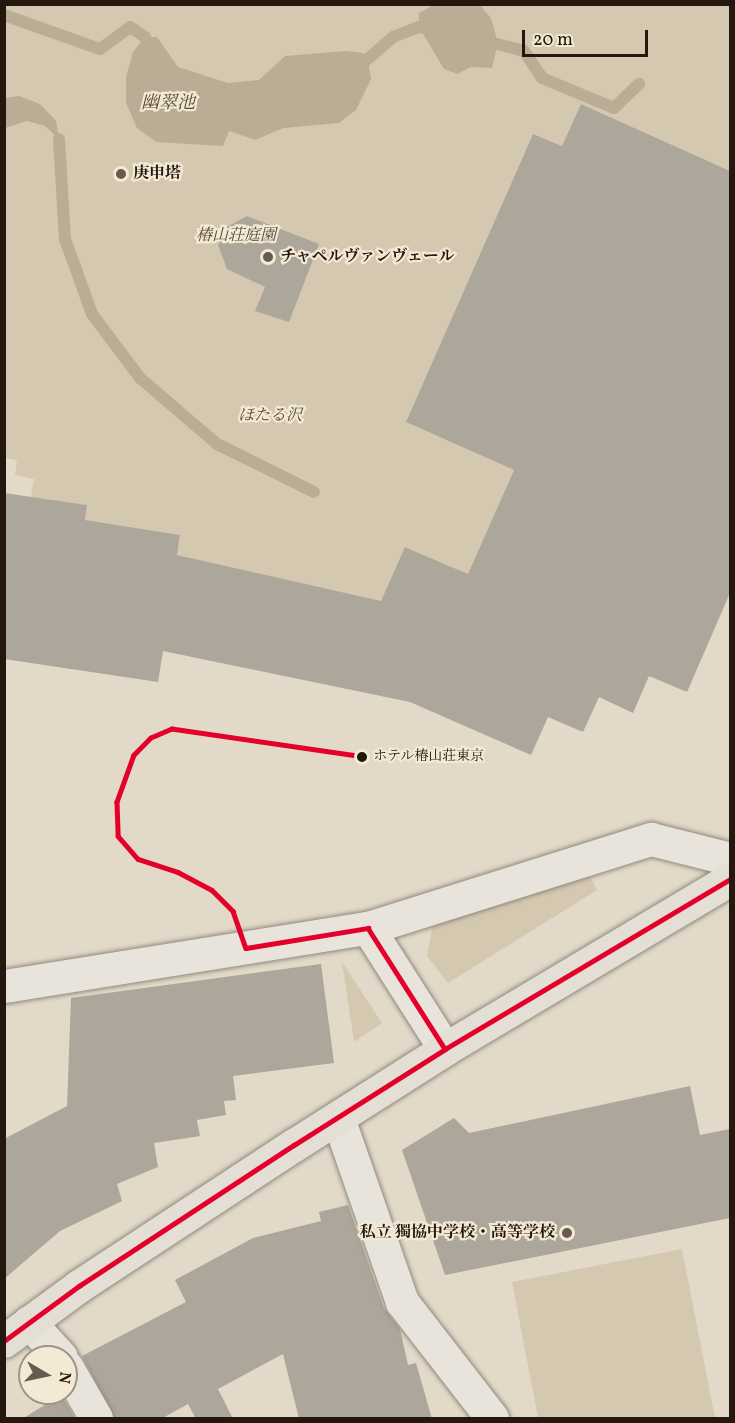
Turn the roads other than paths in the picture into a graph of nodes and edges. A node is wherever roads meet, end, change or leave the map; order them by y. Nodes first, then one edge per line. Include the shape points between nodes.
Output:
1 (730, 859) edge
2 (730, 879) edge
3 (368, 928) junction
4 (4, 986) edge
5 (446, 1049) junction
6 (338, 1118) junction
7 (16, 1331) edge
8 (40, 1345) edge
9 (78, 1387) edge
10 (96, 1419) edge
11 (492, 1419) edge

1 - 3 street via 651,839
2 - 5 main road
3 - 4 street
3 - 5 street
5 - 6 main road
6 - 7 main road
6 - 11 street via 402,1302
7 - 8 street
9 - 10 street

